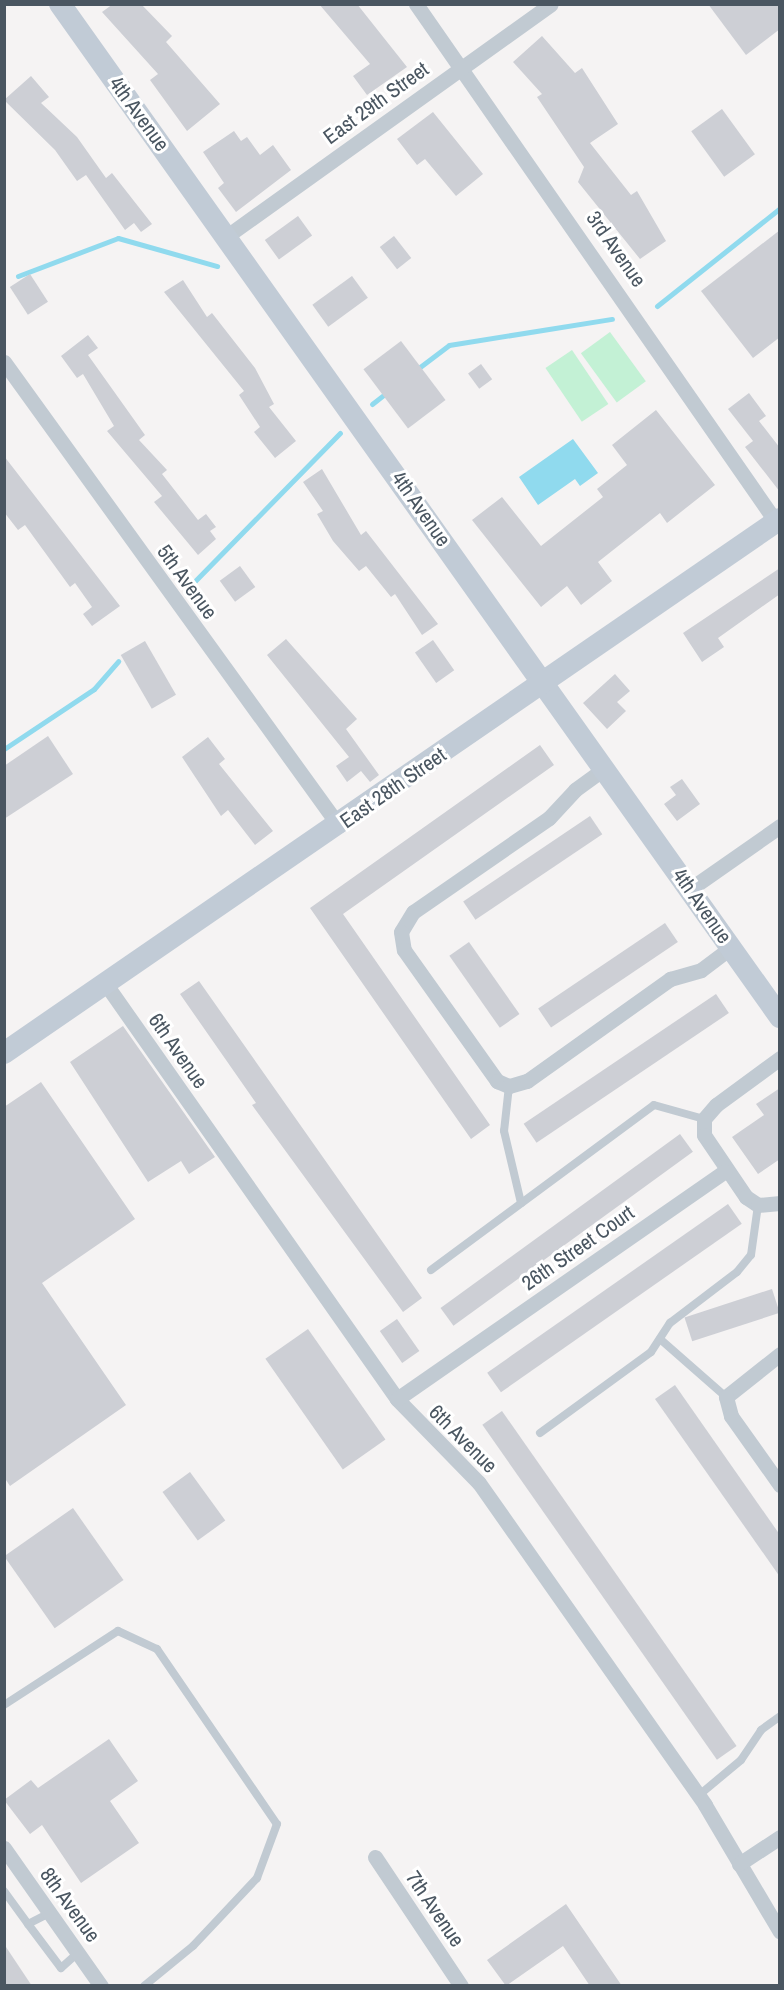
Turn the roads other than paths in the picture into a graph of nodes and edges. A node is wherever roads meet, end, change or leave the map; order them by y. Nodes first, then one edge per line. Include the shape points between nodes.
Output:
1 (416, 4) edge
2 (551, 4) edge
3 (64, 6) edge
4 (460, 68) junction
5 (227, 236) junction
6 (4, 362) edge
7 (778, 520) edge
8 (545, 682) junction
9 (605, 768) junction
10 (339, 826) junction
11 (780, 826) edge
12 (690, 889) junction
13 (730, 947) junction
14 (105, 983) junction
15 (780, 1017) edge
16 (4, 1053) edge
17 (780, 1058) edge
18 (509, 1086) junction
19 (704, 1119) junction
20 (725, 1171) junction
21 (521, 1203) junction
22 (780, 1203) edge
23 (758, 1205) junction
24 (431, 1270) dead end
25 (660, 1339) junction
26 (780, 1354) edge
27 (726, 1397) junction
28 (397, 1400) junction
29 (540, 1433) dead end
30 (780, 1485) edge
31 (4, 1705) edge
32 (780, 1716) edge
33 (698, 1796) junction
34 (780, 1836) edge
35 (4, 1848) edge
36 (375, 1857) dead end
37 (739, 1864) junction
38 (4, 1891) edge
39 (50, 1913) junction
40 (28, 1924) junction
41 (780, 1932) edge
42 (79, 1952) junction
43 (101, 1986) edge
44 (144, 1986) edge
45 (461, 1986) edge

1 - 4 street, 3rd Avenue
2 - 4 street, East 29th Street
3 - 5 main road, 4th Avenue
4 - 5 street, East 29th Street
4 - 7 street, 3rd Avenue
5 - 8 main road, 4th Avenue
6 - 10 street, 5th Avenue
7 - 8 main road, East 28th Street
8 - 9 main road, 4th Avenue
8 - 10 main road, East 28th Street
9 - 12 main road, 4th Avenue
9 - 18 street via 574,790 549,818 413,912 401,932 404,950 497,1081
10 - 14 main road, East 28th Street
11 - 12 street
12 - 13 main road, 4th Avenue
13 - 15 main road, 4th Avenue
13 - 18 street via 701,970 670,979 527,1081
14 - 16 main road, East 28th Street
14 - 28 street, 6th Avenue
17 - 19 street
18 - 21 lane via 504,1131
19 - 20 street via 704,1135
19 - 21 lane via 654,1105
20 - 23 street
20 - 28 street, 26th Street Court
21 - 24 lane
22 - 23 street
23 - 25 lane via 751,1255 670,1323
25 - 27 lane
25 - 29 lane via 651,1352
26 - 27 street
27 - 30 street via 731,1416
28 - 33 street, 6th Avenue via 479,1483
31 - 44 lane via 118,1630 157,1649 277,1824 257,1878 193,1946
32 - 33 lane via 761,1730 741,1760
33 - 37 street, 6th Avenue
34 - 37 street
35 - 39 street, 8th Avenue
36 - 45 street, 7th Avenue
37 - 41 street, 6th Avenue
38 - 40 lane
39 - 40 lane
39 - 42 street, 8th Avenue
40 - 42 lane via 61,1968
42 - 43 street, 8th Avenue

